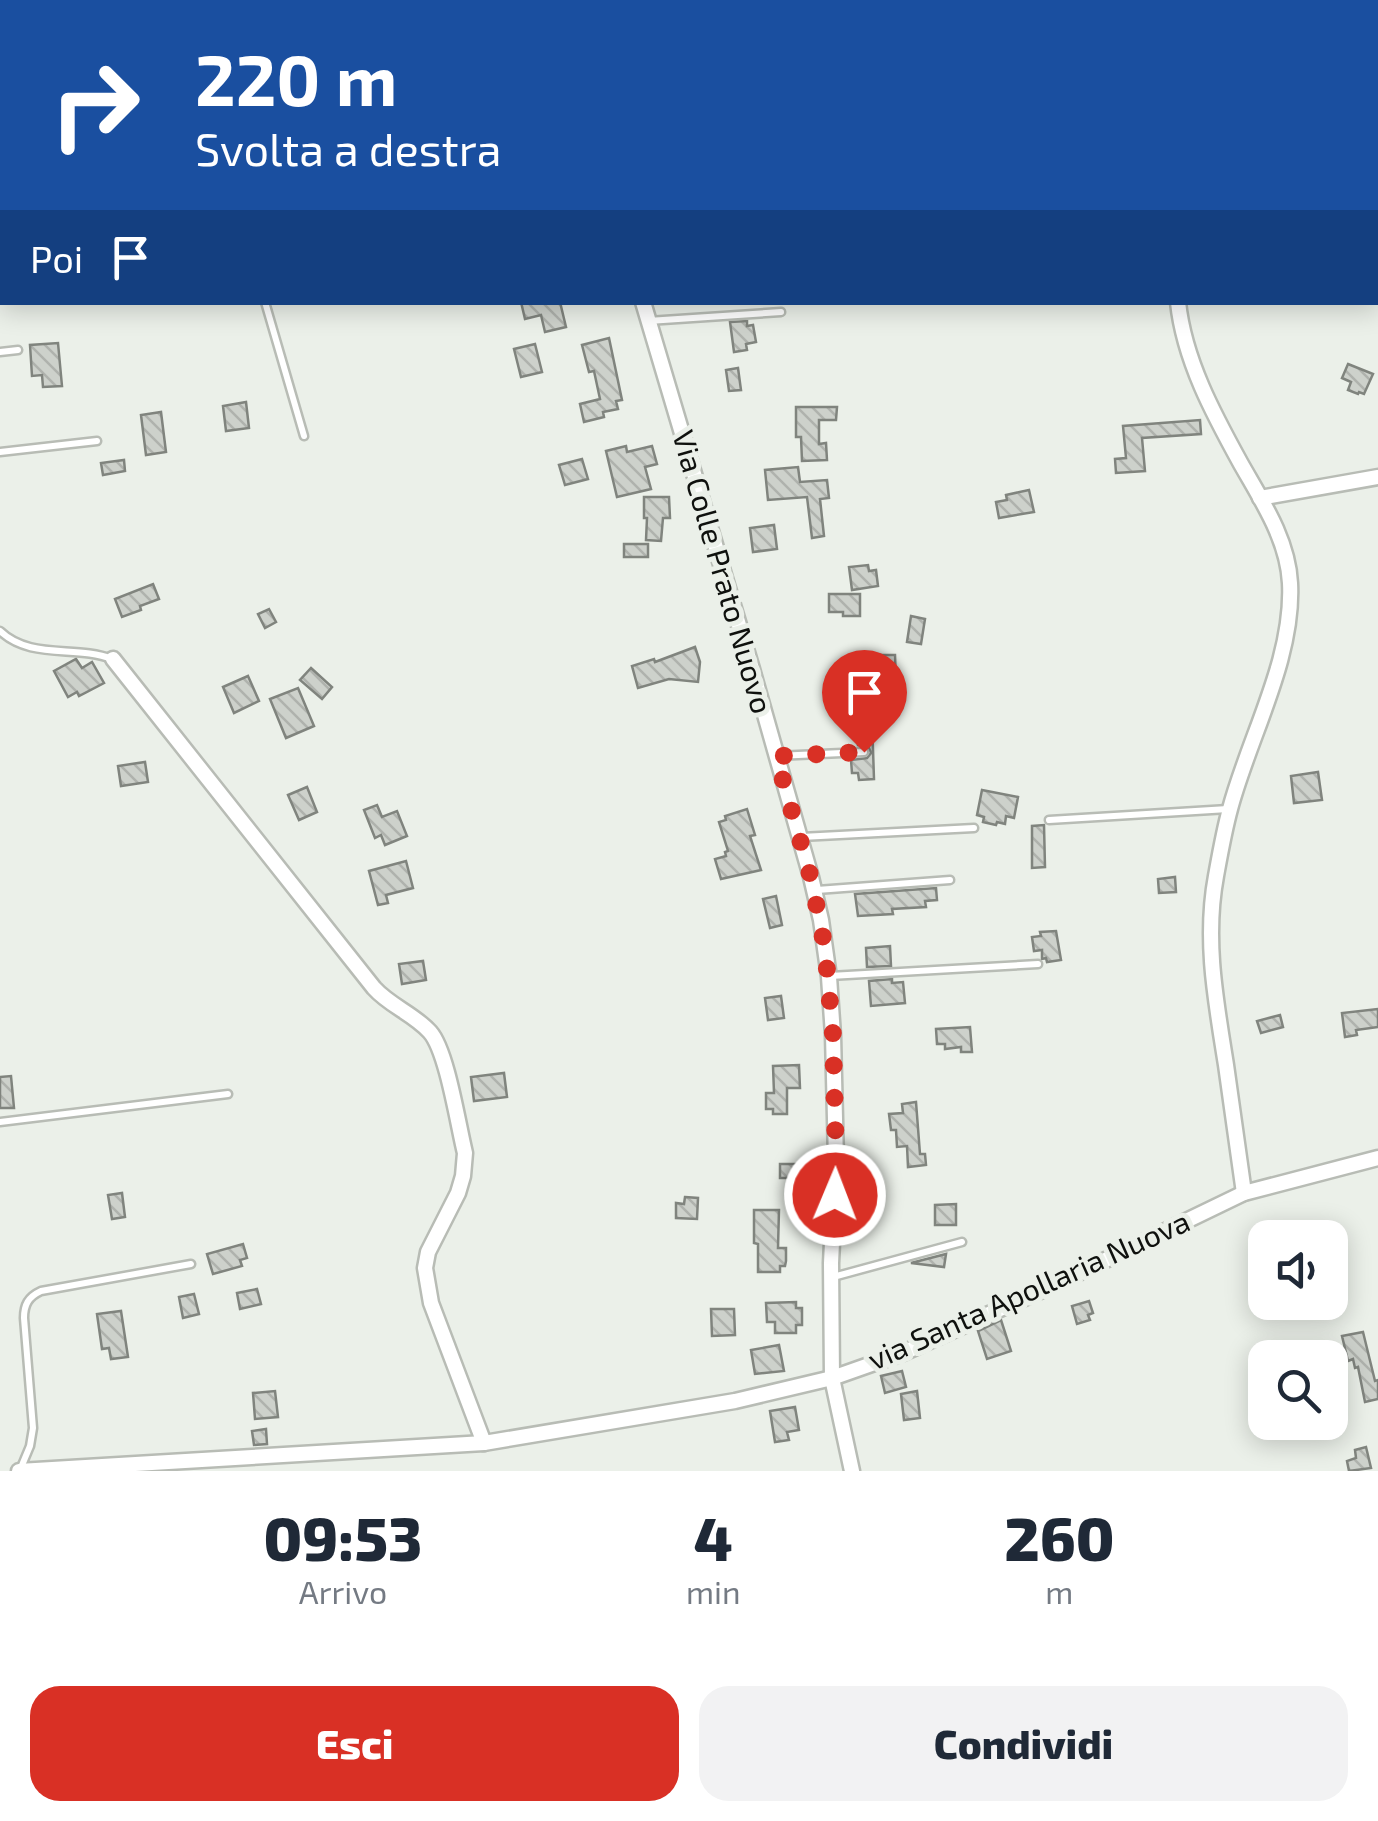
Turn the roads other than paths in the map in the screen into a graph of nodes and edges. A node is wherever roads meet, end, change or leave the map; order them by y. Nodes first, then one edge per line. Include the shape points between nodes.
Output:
1 (266, 305) edge
2 (644, 305) edge
3 (1179, 305) edge
4 (781, 312) dead end
5 (648, 321) junction
6 (18, 350) dead end
7 (0, 352) edge
8 (304, 436) dead end
9 (97, 441) dead end
10 (0, 452) edge
11 (1378, 477) edge
12 (1260, 498) junction
13 (0, 631) edge
14 (112, 659) joint
15 (864, 752) dead end
16 (776, 756) junction
17 (1230, 809) junction
18 (1050, 820) dead end
19 (974, 828) dead end
20 (799, 837) junction
21 (950, 880) dead end
22 (814, 890) junction
23 (1038, 964) dead end
24 (828, 976) junction
25 (228, 1094) dead end
26 (0, 1122) edge
27 (1378, 1158) edge
28 (1244, 1193) junction
29 (962, 1242) dead end
30 (191, 1264) dead end
31 (832, 1277) junction
32 (832, 1378) junction
33 (484, 1443) junction
34 (19, 1471) edge
35 (852, 1471) edge

1 - 8 lane
2 - 5 street, Via Colle Prato Nuovo
3 - 12 street via 1202,386
4 - 5 lane
5 - 16 street, Via Colle Prato Nuovo
6 - 7 lane
9 - 10 lane
11 - 12 street
12 - 17 street via 1281,542 1290,587 1285,641
13 - 14 lane via 28,647
14 - 33 street via 374,988 436,1041 465,1162 458,1193 428,1252 426,1280
15 - 16 lane
16 - 20 street, Via Colle Prato Nuovo
17 - 18 lane
17 - 28 street via 1210,949
19 - 20 lane
20 - 22 street, Via Colle Prato Nuovo
21 - 22 lane
22 - 24 street, Via Colle Prato Nuovo
23 - 24 lane
24 - 31 street, Via Colle Prato Nuovo via 836,1161
25 - 26 lane
27 - 28 street, via Santa Apollaria Nuova
28 - 32 street, via Santa Apollaria Nuova via 1062,1282
29 - 31 lane
30 - 34 lane via 29,1298 24,1318 33,1428
31 - 32 street, Via Colle Prato Nuovo
32 - 33 street, via Santa Apollaria Nuova via 736,1402
32 - 35 street, Via Colle Prato Nuovo
33 - 34 street, via Santa Apollaria Nuova

